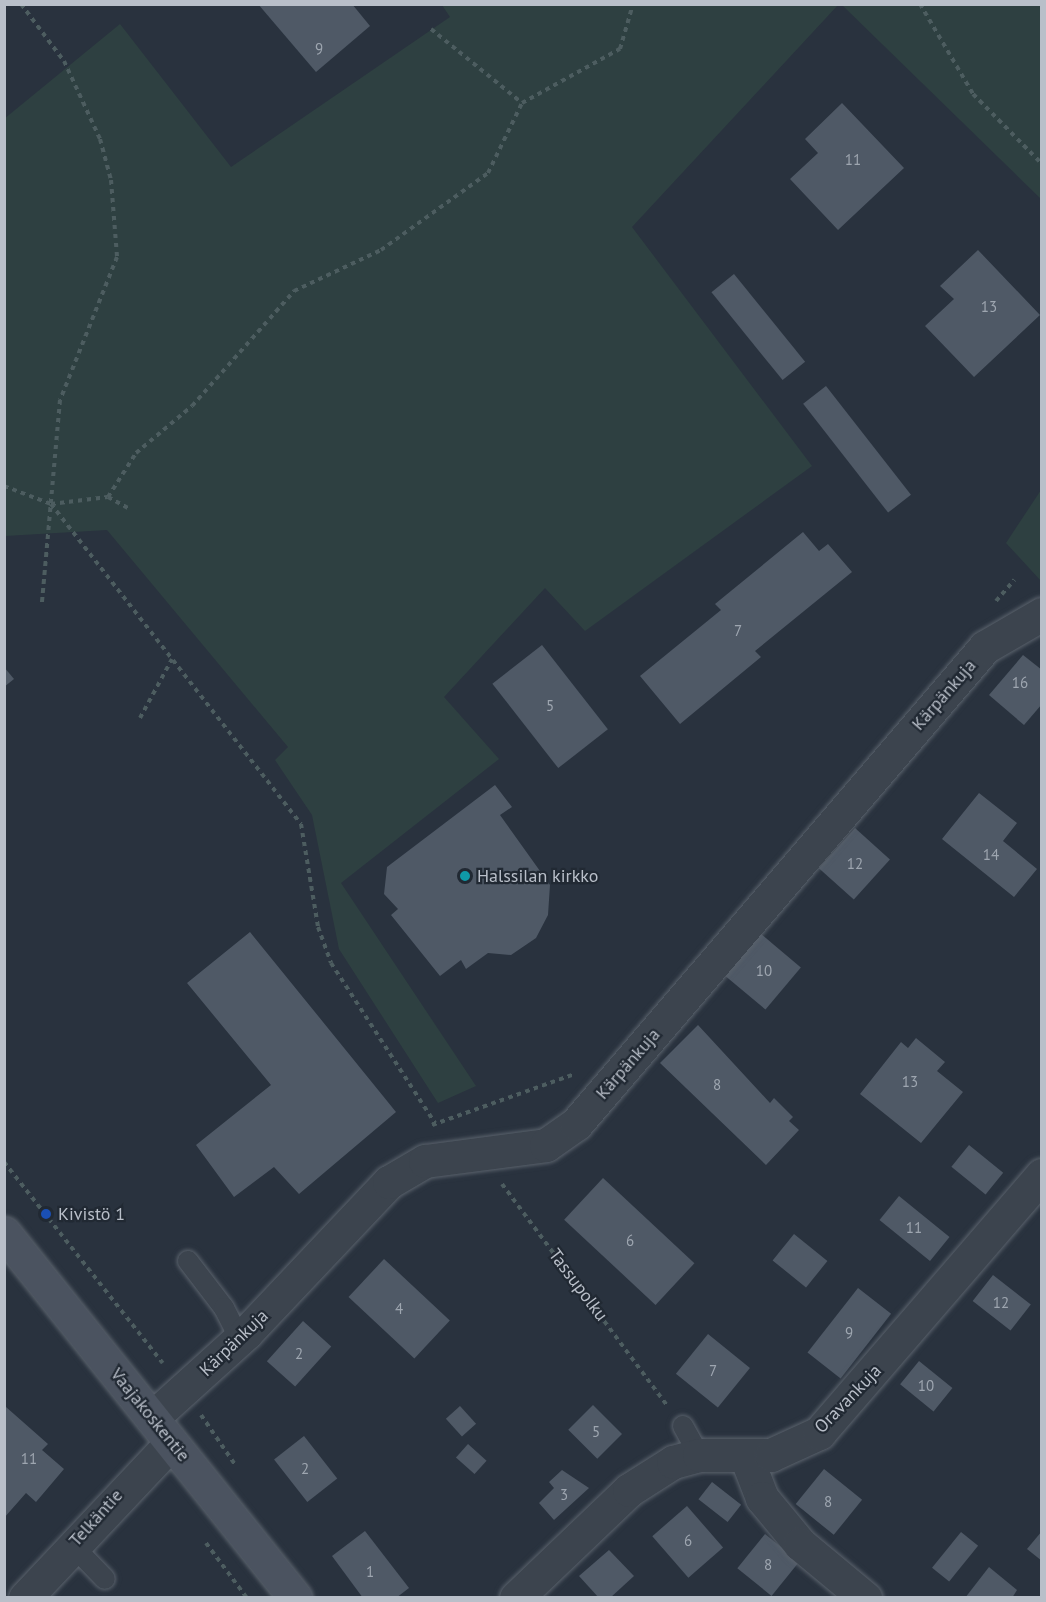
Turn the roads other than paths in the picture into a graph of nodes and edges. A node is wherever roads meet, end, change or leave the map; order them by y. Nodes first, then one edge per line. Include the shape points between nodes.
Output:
1 (1041, 614) edge
2 (1041, 1175) edge
3 (4, 1233) edge
4 (189, 1261) dead end
5 (240, 1339) junction
6 (683, 1426) road end
7 (162, 1430) junction
8 (699, 1455) junction
9 (747, 1459) junction
10 (72, 1545) junction
11 (105, 1579) dead end
12 (25, 1598) edge
13 (295, 1598) edge
14 (516, 1598) edge
15 (864, 1598) edge

1 - 5 street, Kärpänkuja via 985,647 576,1124 546,1145 425,1161 389,1182
2 - 9 street, Oravankuja via 819,1433 771,1455
3 - 7 main road, Vaajakoskentie
4 - 5 lane via 224,1308
5 - 7 street, Kärpänkuja
6 - 8 lane
7 - 10 street, Telkäntie
7 - 13 main road, Vaajakoskentie
8 - 9 street, Oravankuja
8 - 14 street, Oravankuja via 674,1462 629,1490
9 - 15 street via 762,1498 800,1544
10 - 11 lane
10 - 12 street, Telkäntie

